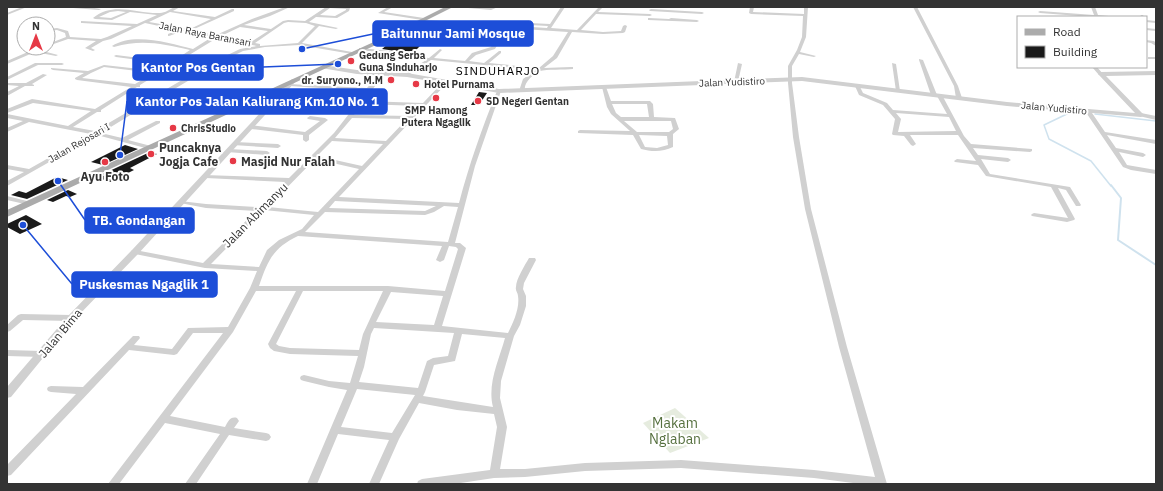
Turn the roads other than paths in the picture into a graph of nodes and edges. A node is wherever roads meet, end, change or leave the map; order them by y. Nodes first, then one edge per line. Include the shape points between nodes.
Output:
1 (25, 7) edge
2 (73, 7) edge
3 (178, 7) edge
4 (288, 7) edge
5 (329, 7) edge
6 (391, 7) edge
7 (450, 7) edge
8 (468, 7) edge
9 (496, 7) edge
10 (563, 7) edge
11 (601, 7) edge
12 (752, 7) edge
13 (915, 7) edge
14 (1035, 7) edge
15 (7, 8) edge
16 (347, 8) edge
17 (651, 8) edge
18 (19, 9) junction
19 (99, 9) dead end
20 (233, 10) dead end
21 (168, 11) junction
22 (806, 11) edge
23 (128, 12) junction
24 (1040, 12) junction
25 (596, 13) junction
26 (7, 14) edge
27 (162, 14) junction
28 (317, 16) junction
29 (1044, 16) edge
30 (1085, 16) edge
31 (650, 17) junction
32 (214, 18) junction
33 (422, 20) junction
34 (697, 21) junction
35 (82, 22) dead end
36 (145, 22) junction
37 (306, 22) junction
38 (530, 24) dead end
39 (138, 25) junction
40 (318, 25) junction
41 (551, 25) junction
42 (649, 25) dead end
43 (240, 26) junction
44 (625, 26) dead end
45 (689, 27) dead end
46 (336, 28) dead end
47 (505, 28) junction
48 (1147, 28) edge
49 (56, 29) edge
50 (184, 29) junction
51 (190, 30) junction
52 (272, 30) junction
53 (548, 30) junction
54 (1156, 30) edge
55 (570, 32) junction
56 (577, 32) junction
57 (169, 36) dead end
58 (391, 36) junction
59 (215, 37) junction
60 (68, 38) junction
61 (101, 40) junction
62 (445, 41) dead end
63 (1147, 41) edge
64 (56, 42) edge
65 (251, 44) junction
66 (299, 44) junction
67 (1156, 45) edge
68 (114, 46) dead end
69 (265, 46) junction
70 (361, 49) junction
71 (93, 50) dead end
72 (194, 50) junction
73 (440, 50) dead end
74 (498, 52) dead end
75 (798, 53) junction
76 (352, 54) junction
77 (23, 56) edge
78 (116, 56) dead end
79 (814, 56) dead end
80 (1150, 58) dead end
81 (1156, 58) edge
82 (430, 59) junction
83 (921, 60) dead end
84 (466, 62) junction
85 (7, 63) edge
86 (172, 63) junction
87 (486, 63) junction
88 (62, 64) dead end
89 (740, 64) dead end
90 (894, 64) dead end
91 (323, 67) junction
92 (571, 68) dead end
93 (1095, 68) edge
94 (53, 69) dead end
95 (539, 70) junction
96 (89, 72) junction
97 (158, 72) junction
98 (1156, 73) edge
99 (382, 74) junction
100 (1101, 74) junction
101 (45, 75) dead end
102 (407, 76) junction
103 (7, 79) edge
104 (790, 79) junction
105 (446, 82) junction
106 (736, 82) junction
107 (7, 84) edge
108 (25, 84) junction
109 (32, 85) dead end
110 (288, 85) junction
111 (138, 86) junction
112 (604, 86) junction
113 (857, 86) junction
114 (370, 90) junction
115 (499, 91) junction
116 (523, 91) junction
117 (898, 91) junction
118 (7, 94) edge
119 (937, 96) junction
120 (959, 98) junction
121 (150, 102) junction
122 (360, 102) junction
123 (609, 103) junction
124 (423, 106) junction
125 (189, 107) dead end
126 (318, 108) dead end
127 (356, 109) junction
128 (98, 110) junction
129 (7, 111) edge
130 (890, 111) junction
131 (1088, 112) junction
132 (1141, 115) junction
133 (7, 116) edge
134 (351, 116) junction
135 (950, 116) junction
136 (310, 118) dead end
137 (412, 118) junction
138 (1156, 118) edge
139 (619, 119) junction
140 (652, 119) junction
141 (29, 120) junction
142 (158, 122) dead end
143 (251, 127) junction
144 (68, 128) junction
145 (7, 130) edge
146 (580, 132) dead end
147 (635, 133) junction
148 (960, 133) junction
149 (1103, 133) junction
150 (96, 134) junction
151 (670, 134) junction
152 (906, 134) junction
153 (330, 139) junction
154 (123, 140) junction
155 (388, 142) junction
156 (1156, 142) edge
157 (235, 144) junction
158 (913, 144) dead end
159 (278, 146) dead end
160 (969, 146) junction
161 (149, 147) junction
162 (1030, 150) dead end
163 (1115, 150) junction
164 (229, 151) junction
165 (267, 153) dead end
166 (1143, 155) dead end
167 (314, 157) junction
168 (977, 160) junction
169 (1008, 160) dead end
170 (957, 162) dead end
171 (7, 167) edge
172 (363, 168) junction
173 (30, 171) junction
174 (1156, 172) edge
175 (206, 176) junction
176 (290, 180) junction
177 (7, 184) edge
178 (1053, 185) junction
179 (7, 198) edge
180 (334, 199) junction
181 (182, 202) junction
182 (29, 203) junction
183 (443, 204) junction
184 (462, 205) junction
185 (1078, 205) dead end
186 (261, 208) junction
187 (322, 212) junction
188 (7, 214) edge
189 (1034, 215) dead end
190 (298, 234) junction
191 (448, 244) junction
192 (135, 252) junction
193 (440, 260) dead end
194 (532, 260) dead end
195 (205, 266) junction
196 (261, 269) junction
197 (254, 288) junction
198 (301, 288) junction
199 (388, 289) junction
200 (448, 294) junction
201 (71, 318) junction
202 (372, 325) junction
203 (436, 328) junction
204 (7, 329) edge
205 (230, 330) junction
206 (459, 330) junction
207 (510, 336) junction
208 (136, 338) dead end
209 (127, 348) junction
210 (7, 353) edge
211 (363, 353) junction
212 (42, 354) junction
213 (304, 378) dead end
214 (353, 386) junction
215 (51, 389) dead end
216 (84, 391) junction
217 (7, 394) edge
218 (419, 395) junction
219 (497, 411) junction
220 (164, 419) junction
221 (234, 421) dead end
222 (335, 430) junction
223 (227, 431) junction
224 (266, 437) dead end
225 (395, 438) junction
226 (7, 472) edge
227 (494, 474) junction
228 (477, 480) edge
229 (882, 483) edge
230 (114, 484) edge
231 (190, 484) edge
232 (312, 484) edge
233 (374, 484) edge
234 (422, 484) edge

1 - 18 street
2 - 19 street
3 - 21 street
4 - 43 street
5 - 16 street
5 - 28 street
6 - 33 street via 380,13
7 - 33 main road
8 - 9 street
10 - 41 street
11 - 25 street
12 - 22 street via 751,13
13 - 120 street via 956,86
14 - 24 street
15 - 18 street
16 - 28 street via 348,10 337,17
17 - 31 street
17 - 34 street via 702,11
18 - 26 street
20 - 32 street
21 - 27 street
21 - 32 street
22 - 75 street via 804,37
23 - 23 street via 112,19 95,18 110,11
23 - 27 street
24 - 29 street
24 - 30 street
25 - 31 street
25 - 56 street
27 - 36 street
28 - 37 street
31 - 34 street
31 - 42 street
32 - 51 street
33 - 47 street
33 - 58 main road
34 - 45 street
35 - 39 street
36 - 39 street
36 - 50 street, Jalan Raya Baransari
37 - 40 street
37 - 52 street via 285,21
38 - 41 street
39 - 61 street
40 - 46 street
40 - 66 street
41 - 53 street
43 - 52 street
43 - 59 street
44 - 56 street via 622,32
47 - 53 street
47 - 84 street via 493,48 474,54
48 - 54 street
49 - 60 street via 67,32
50 - 51 street, Jalan Raya Baransari
50 - 57 street
51 - 59 street, Jalan Raya Baransari
52 - 65 street
53 - 55 street
55 - 56 street
55 - 95 street via 555,56
58 - 62 street
58 - 70 main road
59 - 65 street, Jalan Raya Baransari
59 - 72 street
60 - 61 street
60 - 64 street
61 - 71 street via 87,48
63 - 67 street
65 - 69 street, Jalan Raya Baransari
66 - 69 street, Jalan Rejosari I
66 - 76 street, Jalan Rejosari I
68 - 72 street via 126,41 162,43
69 - 121 street, Jalan Rejosari I via 230,55
70 - 76 main road
70 - 82 street
72 - 86 street
73 - 82 street
74 - 87 street
75 - 79 street
75 - 104 street via 790,66
76 - 91 main road
77 - 85 street
78 - 86 street
80 - 81 street
82 - 84 street
82 - 102 street
83 - 119 street
84 - 87 street
86 - 97 street
87 - 95 street
88 - 103 street via 36,64
89 - 106 street
90 - 117 street
91 - 99 street, Jalan Yudistiro
91 - 110 main road
92 - 95 street
93 - 100 street
94 - 96 street
95 - 116 street via 523,82
96 - 97 street via 104,66
96 - 111 street via 76,79
97 - 111 street
98 - 100 street
99 - 102 street, Jalan Yudistiro
99 - 114 street, Jalan Abimanyu
100 - 132 street
101 - 108 street
102 - 105 street, Jalan Yudistiro
104 - 106 street, Jalan Yudistiro
104 - 113 street, Jalan Yudistiro
104 - 229 street via 796,137 808,209 843,347
105 - 115 street, Jalan Yudistiro
105 - 124 street
106 - 112 street, Jalan Yudistiro
107 - 108 street
108 - 109 street
108 - 118 street
110 - 114 street
110 - 143 street, Jalan Bima
110 - 161 main road
111 - 128 street
112 - 116 street, Jalan Yudistiro
112 - 123 street
113 - 117 street, Jalan Yudistiro
113 - 130 street via 861,94 883,103
114 - 122 street, Jalan Abimanyu
115 - 116 street, Jalan Yudistiro
115 - 184 street
117 - 119 street, Jalan Yudistiro
119 - 120 street, Jalan Yudistiro
119 - 135 street
120 - 131 street, Jalan Yudistiro
121 - 125 street
121 - 150 street, Jalan Rejosari I
122 - 124 street
122 - 127 street, Jalan Abimanyu
123 - 139 street
123 - 140 street via 648,102
124 - 137 street
126 - 127 street
127 - 134 street, Jalan Abimanyu
128 - 129 street via 32,100
128 - 144 street
130 - 135 street
130 - 152 street via 898,122 894,133
131 - 132 street, Jalan Yudistiro
131 - 149 street
132 - 138 street
133 - 141 street
134 - 137 street
134 - 153 street, Jalan Abimanyu
135 - 148 street
136 - 143 street via 325,121 306,137
137 - 155 street
139 - 140 street
139 - 147 street
140 - 151 street via 673,119 676,130
141 - 144 street
141 - 145 street
142 - 154 street
143 - 157 street, Jalan Bima
144 - 150 street
146 - 147 street
147 - 151 street
147 - 151 street via 643,148 656,149 671,146
148 - 152 street
148 - 160 street
149 - 156 street
149 - 163 street
150 - 154 street
150 - 173 street, Jalan Rejosari I
152 - 158 street
153 - 155 street
153 - 167 street, Jalan Abimanyu
154 - 161 street
155 - 172 street
157 - 159 street
157 - 164 street, Jalan Bima
160 - 162 street
160 - 168 street
161 - 182 main road
163 - 166 street
163 - 174 street via 1126,167
164 - 165 street
164 - 175 street, Jalan Bima
167 - 172 street
167 - 176 street, Jalan Abimanyu
168 - 169 street
168 - 170 street
168 - 178 street via 988,176
171 - 173 street
172 - 180 street
173 - 177 street, Jalan Rejosari I
175 - 176 street
175 - 181 street, Jalan Bima
176 - 186 street, Jalan Abimanyu
178 - 185 street via 1070,188
178 - 189 street via 1072,219
179 - 182 street
180 - 183 street
180 - 187 street
181 - 186 street via 206,206
181 - 192 street, Jalan Bima
182 - 188 main road
183 - 184 street
183 - 187 street via 432,212 425,213
184 - 191 street
186 - 187 street
186 - 195 street, Jalan Abimanyu
187 - 190 street
190 - 191 street
190 - 196 street via 276,246
191 - 193 street
191 - 200 street via 462,248
192 - 195 street
192 - 201 street, Jalan Bima
194 - 207 street via 520,283 522,306
195 - 196 street
196 - 197 street
197 - 198 street
197 - 205 street
198 - 199 street
198 - 211 street via 273,346 290,351
199 - 200 street
199 - 202 street
200 - 203 street
201 - 204 street via 21,317
201 - 212 street, Jalan Bima
202 - 203 street
202 - 211 street via 365,339
203 - 206 street
205 - 209 street via 191,330 174,352
205 - 220 street
206 - 207 street
206 - 218 street via 452,359 430,363
207 - 219 street via 497,381
208 - 209 street
209 - 216 street
210 - 212 street
211 - 214 street
212 - 217 street, Jalan Bima
213 - 214 street
214 - 218 street
214 - 222 street
215 - 216 street
216 - 226 street
218 - 219 street via 457,406
218 - 225 street
219 - 227 street via 502,427
220 - 223 street
220 - 230 street
221 - 223 street
222 - 225 street
222 - 232 street
223 - 224 street
223 - 231 street
225 - 233 street
227 - 228 street
227 - 229 street via 585,467 681,464 814,474
228 - 234 street

